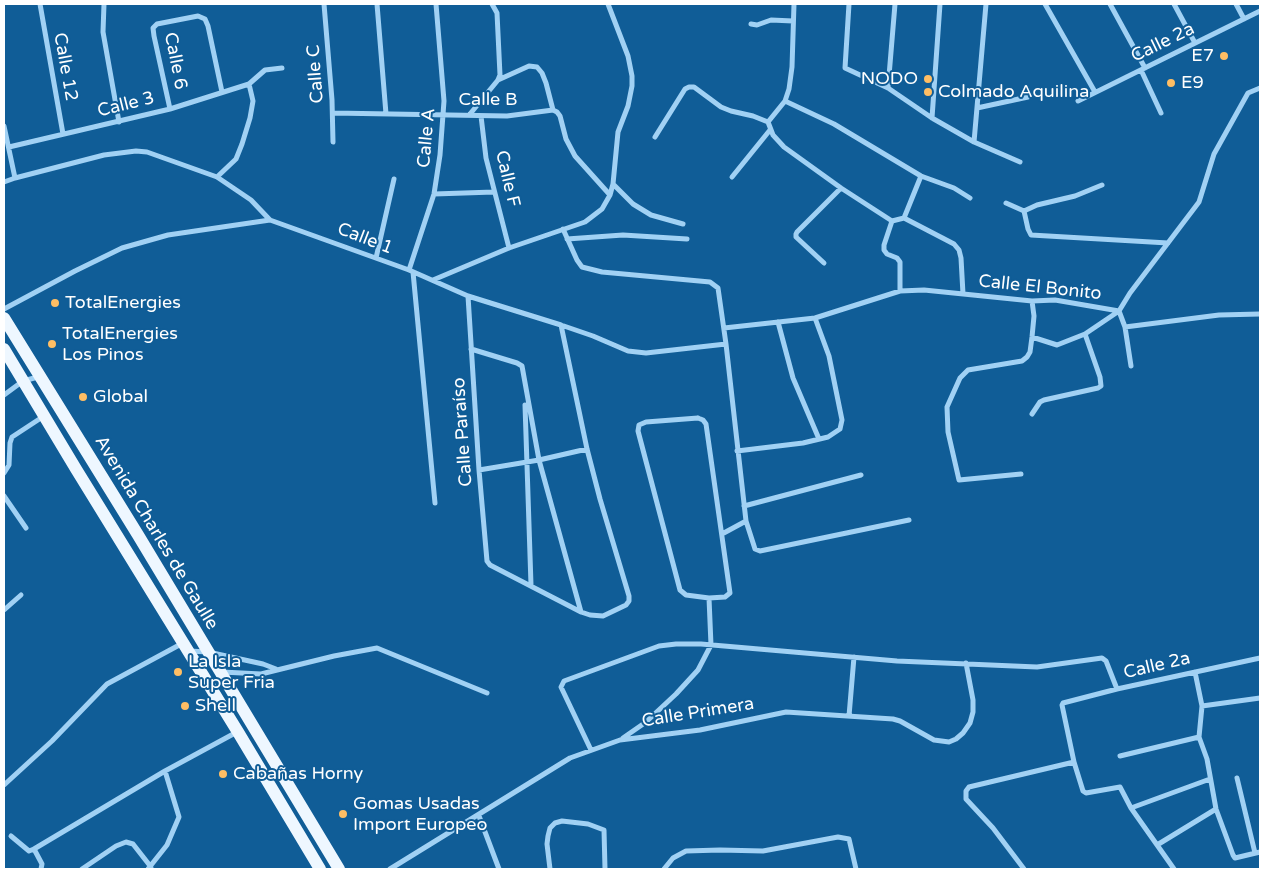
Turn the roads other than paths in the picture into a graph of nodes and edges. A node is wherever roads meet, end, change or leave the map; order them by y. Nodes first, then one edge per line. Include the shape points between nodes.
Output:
1 (40, 4) edge
2 (104, 4) edge
3 (324, 4) edge
4 (377, 4) edge
5 (436, 4) edge
6 (492, 4) edge
7 (608, 4) edge
8 (794, 4) edge
9 (849, 4) edge
10 (895, 4) edge
11 (940, 4) edge
12 (986, 4) edge
13 (1045, 4) edge
14 (1110, 4) edge
15 (1174, 4) edge
16 (1236, 4) edge
17 (1260, 11) edge
18 (1244, 19) junction
19 (793, 21) junction
20 (751, 24) dead end
21 (1195, 43) junction
22 (282, 68) dead end
23 (1143, 69) junction
24 (498, 80) junction
25 (249, 84) junction
26 (888, 88) junction
27 (1260, 88) edge
28 (222, 92) junction
29 (1095, 92) junction
30 (1028, 97) dead end
31 (785, 101) junction
32 (1078, 101) dead end
33 (170, 108) junction
34 (976, 108) junction
35 (553, 110) junction
36 (1161, 112) dead end
37 (332, 113) junction
38 (386, 114) junction
39 (443, 114) junction
40 (470, 114) junction
41 (481, 116) junction
42 (932, 118) junction
43 (119, 122) junction
44 (768, 122) junction
45 (4, 126) edge
46 (770, 130) junction
47 (63, 134) junction
48 (655, 137) dead end
49 (333, 142) dead end
50 (974, 142) junction
51 (9, 147) junction
52 (1020, 162) dead end
53 (921, 176) junction
54 (218, 177) junction
55 (732, 177) dead end
56 (15, 178) junction
57 (394, 179) dead end
58 (4, 182) edge
59 (613, 184) junction
60 (1102, 185) dead end
61 (841, 188) junction
62 (494, 192) junction
63 (434, 194) junction
64 (610, 195) junction
65 (970, 198) dead end
66 (1006, 202) dead end
67 (1024, 212) junction
68 (904, 218) junction
69 (270, 220) junction
70 (892, 222) junction
71 (683, 224) dead end
72 (562, 229) junction
73 (567, 239) junction
74 (687, 239) dead end
75 (1168, 243) junction
76 (509, 248) junction
77 (376, 258) junction
78 (824, 263) dead end
79 (411, 271) junction
80 (433, 280) junction
81 (900, 291) junction
82 (963, 294) junction
83 (468, 296) junction
84 (1032, 301) junction
85 (4, 309) edge
86 (1119, 311) junction
87 (1260, 314) edge
88 (4, 318) edge
89 (815, 318) junction
90 (778, 322) junction
91 (561, 325) junction
92 (1125, 326) junction
93 (724, 328) junction
94 (1085, 334) junction
95 (1032, 337) junction
96 (726, 344) junction
97 (4, 349) edge
98 (471, 349) junction
99 (1131, 366) dead end
100 (40, 377) junction
101 (23, 381) junction
102 (525, 392) junction
103 (4, 395) edge
104 (1032, 414) dead end
105 (44, 416) junction
106 (819, 439) junction
107 (587, 449) junction
108 (737, 451) junction
109 (539, 460) junction
110 (526, 462) junction
111 (479, 470) junction
112 (4, 473) edge
113 (1021, 474) dead end
114 (862, 475) dead end
115 (4, 496) edge
116 (435, 503) dead end
117 (744, 506) junction
118 (909, 520) dead end
119 (746, 521) junction
120 (26, 528) dead end
121 (722, 534) junction
122 (531, 585) junction
123 (21, 595) dead end
124 (709, 598) junction
125 (4, 610) edge
126 (581, 612) junction
127 (711, 645) junction
128 (186, 647) junction
129 (208, 652) junction
130 (854, 657) junction
131 (1260, 658) edge
132 (966, 663) junction
133 (276, 670) junction
134 (220, 672) junction
135 (1195, 672) junction
136 (1117, 689) junction
137 (487, 693) dead end
138 (1260, 698) edge
139 (1202, 706) junction
140 (849, 716) junction
141 (238, 732) junction
142 (1199, 737) junction
143 (620, 740) junction
144 (591, 750) junction
145 (1120, 756) dead end
146 (1074, 762) junction
147 (165, 771) junction
148 (1237, 778) dead end
149 (1210, 779) junction
150 (4, 785) edge
151 (1131, 808) junction
152 (1216, 809) junction
153 (478, 816) junction
154 (11, 836) dead end
155 (1157, 845) junction
156 (34, 850) junction
157 (1259, 853) edge
158 (150, 868) edge
159 (41, 869) edge
160 (82, 869) edge
161 (320, 869) edge
162 (339, 869) edge
163 (390, 869) edge
164 (499, 869) edge
165 (550, 869) edge
166 (605, 869) edge
167 (664, 869) edge
168 (856, 869) edge
169 (1024, 869) edge
170 (1174, 869) edge

1 - 47 street, Calle 12
2 - 43 street via 103,32
3 - 37 street, Calle C
4 - 38 street
5 - 39 street, Calle A
6 - 24 street via 497,13
7 - 59 street via 628,56 632,76 628,106 618,132
8 - 19 street
9 - 26 street via 845,68
10 - 26 street
11 - 42 street
12 - 34 street
13 - 29 street
14 - 23 street
15 - 21 street
16 - 18 street
17 - 18 street, Calle 2a
18 - 21 street, Calle 2a
19 - 20 street
19 - 31 street via 792,67
21 - 23 street, Calle 2a
22 - 25 street, Calle 3 via 265,70
23 - 29 street, Calle 2a
23 - 36 street
24 - 35 street via 529,66 537,67 546,83
24 - 40 street
25 - 28 street, Calle 3
25 - 54 street via 254,101 242,144 236,159
26 - 42 street
27 - 75 street, Calle El Bonito via 1248,93 1214,154 1199,202
28 - 33 street, Calle 3
28 - 33 street, Calle 6 via 205,19 198,16 157,24 153,28 154,36
29 - 32 street, Calle 2a
30 - 34 street
31 - 44 street
31 - 53 street via 834,124
33 - 43 street, Calle 3
34 - 50 street
35 - 41 street, Calle B
35 - 64 street via 560,116 575,156
37 - 38 street, Calle B
37 - 49 street, Calle C
38 - 39 street, Calle B
39 - 40 street, Calle B
39 - 63 street, Calle A
40 - 41 street, Calle B
41 - 62 street, Calle F
42 - 50 street
43 - 47 street, Calle 3
44 - 46 street
44 - 48 street via 721,107 694,87 689,87
45 - 51 street
46 - 55 street
46 - 61 street via 784,147
47 - 51 street, Calle 3
50 - 52 street
51 - 56 street
53 - 65 street via 954,188
53 - 68 street
54 - 56 street, Calle 1 via 136,151 104,155
54 - 69 street, Calle 1 via 251,200
56 - 58 street, Calle 1
57 - 77 street
59 - 64 street
59 - 71 street via 633,204 651,215
60 - 67 street
61 - 70 street
61 - 78 street via 796,232 796,237
62 - 63 street
62 - 76 street, Calle F
63 - 79 street, Calle A
64 - 72 street via 602,209 585,222
66 - 67 street
67 - 75 street via 1028,230 1037,237
68 - 70 street
68 - 82 street via 954,244 959,250
69 - 77 street, Calle 1
69 - 85 street via 168,235 122,248
70 - 81 street via 884,250 900,262
72 - 73 street
72 - 76 street
73 - 74 street via 623,235
73 - 93 street via 582,267 590,270 714,284 718,288
75 - 86 street, Calle El Bonito
76 - 80 street
77 - 79 street, Calle 1
79 - 80 street, Calle 1
79 - 116 street
80 - 83 street, Calle 1
81 - 82 street, Calle El Bonito
81 - 89 street, Calle El Bonito
82 - 84 street, Calle El Bonito
83 - 91 street, Calle 1
83 - 98 street, Calle Paraíso
84 - 86 street, Calle El Bonito via 1055,300
84 - 95 street
86 - 92 street
86 - 94 street
87 - 92 street via 1218,315
88 - 100 main road, Avenida Charles de Gaulle
89 - 90 street, Calle El Bonito
89 - 106 street via 829,356 842,420 835,434
90 - 93 street, Calle El Bonito
90 - 106 street via 793,378
91 - 96 street, Calle 1 via 635,353
91 - 107 street
92 - 99 street
93 - 96 street
94 - 95 street via 1057,344
94 - 104 street via 1101,386 1044,400
95 - 113 street via 1030,352 1022,361 964,373 947,408 948,432 960,480
96 - 108 street
97 - 101 main road, Avenida Charles de Gaulle
98 - 102 street via 522,366
98 - 111 street, Calle Paraíso
100 - 101 street
100 - 129 main road, Avenida Charles de Gaulle
101 - 103 street
101 - 105 main road, Avenida Charles de Gaulle
102 - 109 street
102 - 110 street
105 - 112 street via 12,437 9,465
105 - 128 main road, Avenida Charles de Gaulle
106 - 108 street
107 - 109 street
107 - 126 street via 629,601 603,616
108 - 117 street
109 - 110 street
109 - 126 street
110 - 111 street
110 - 122 street
111 - 122 street, Calle Paraíso via 486,556 490,566
114 - 117 street
115 - 120 street
117 - 119 street
118 - 119 street via 760,551 754,549
119 - 121 street
121 - 124 street via 730,593 724,597
121 - 124 street via 704,420 639,425 680,590
122 - 126 street
123 - 125 street
124 - 127 street
127 - 130 street
127 - 143 street via 698,670 676,694 646,722
127 - 144 street via 659,646 564,681 561,687
128 - 129 street
128 - 141 main road, Avenida Charles de Gaulle
128 - 150 street via 108,684 52,742
129 - 133 street
129 - 134 main road, Avenida Charles de Gaulle
130 - 132 street
130 - 140 street
131 - 135 street, Calle 2a
132 - 136 street via 1037,667 1102,658
132 - 140 street, Calle Primera via 973,712 967,728 956,739 949,742 934,740 897,720
133 - 134 street via 261,674
133 - 137 street via 377,648
134 - 162 main road, Avenida Charles de Gaulle
135 - 136 street, Calle 2a
135 - 139 street
136 - 146 street, Calle 2a via 1063,703
138 - 139 street
139 - 142 street
140 - 143 street, Calle Primera via 786,712 700,730
141 - 147 street
141 - 161 main road, Avenida Charles de Gaulle
142 - 145 street
142 - 149 street
143 - 144 street, Calle Primera
144 - 153 street, Calle Primera via 570,758
146 - 151 street via 1084,792 1120,787
146 - 169 street via 969,787 966,791 966,799
147 - 156 street
147 - 158 street via 179,817 168,845
148 - 157 street
149 - 151 street
149 - 152 street
151 - 155 street
152 - 155 street
152 - 157 street via 1233,856
153 - 163 street, Calle Primera
153 - 164 street
154 - 156 street via 29,851
155 - 170 street
156 - 159 street via 42,864
158 - 160 street via 133,844 126,842
165 - 166 street via 548,836 550,828 562,820 604,830
167 - 168 street via 673,858 686,851 763,851 838,837 849,839

